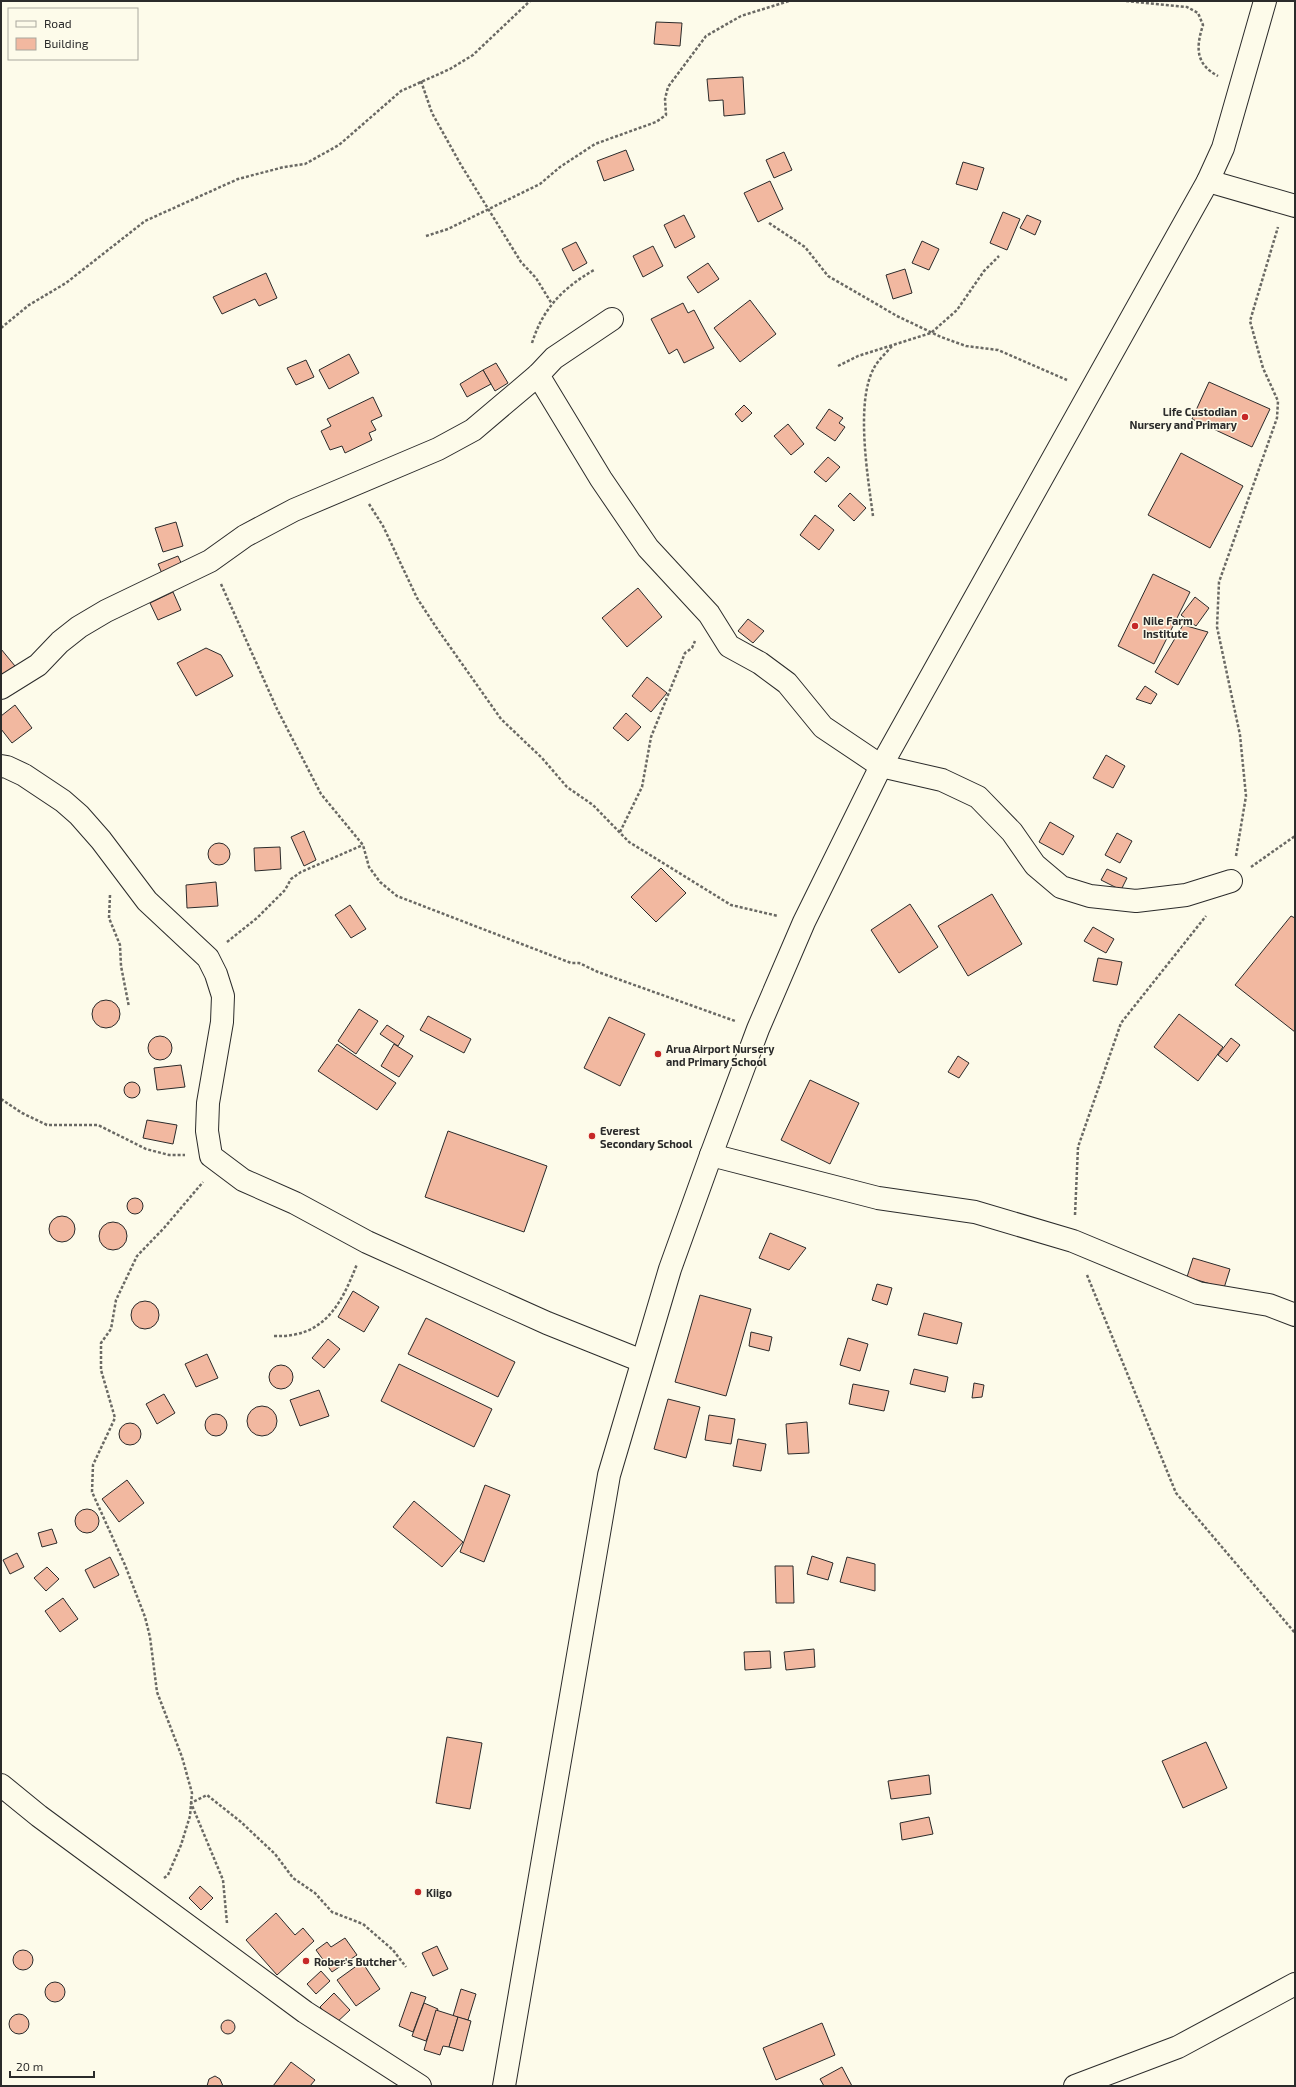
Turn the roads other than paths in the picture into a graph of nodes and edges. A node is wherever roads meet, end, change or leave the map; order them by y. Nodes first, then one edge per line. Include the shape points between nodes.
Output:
1 (1265, 1) edge
2 (1208, 181) junction
3 (1290, 205) edge
4 (612, 319) dead end
5 (538, 374) junction
6 (1, 688) edge
7 (1, 766) edge
8 (881, 766) junction
9 (1231, 881) road end
10 (711, 1155) junction
11 (1295, 1315) edge
12 (642, 1361) junction
13 (1, 1785) edge
14 (1295, 1984) edge
15 (420, 2086) edge
16 (504, 2086) edge
17 (1075, 2086) edge

1 - 2 street via 1223,148
2 - 3 street
2 - 8 street
4 - 5 street via 554,358
5 - 6 street via 473,430 438,449 265,524 210,561 92,618 60,642 38,665
5 - 8 street via 601,479 648,548 709,614 729,646 760,663 787,683 824,727
7 - 12 street via 7,766 24,776 63,801 79,815 116,859 146,901 208,958 223,996 222,1022 208,1103 207,1131 217,1161 243,1180 295,1203 367,1242 547,1323
8 - 9 street via 942,780 978,797 1012,832 1036,865 1062,887 1090,896 1136,901 1186,895
8 - 10 street via 804,922 758,1029
10 - 11 street via 878,1198 975,1212 1073,1242 1198,1293 1269,1305
10 - 12 street via 670,1269
12 - 16 street via 609,1475
13 - 15 street via 38,1816 305,2012
14 - 17 street via 1178,2047

